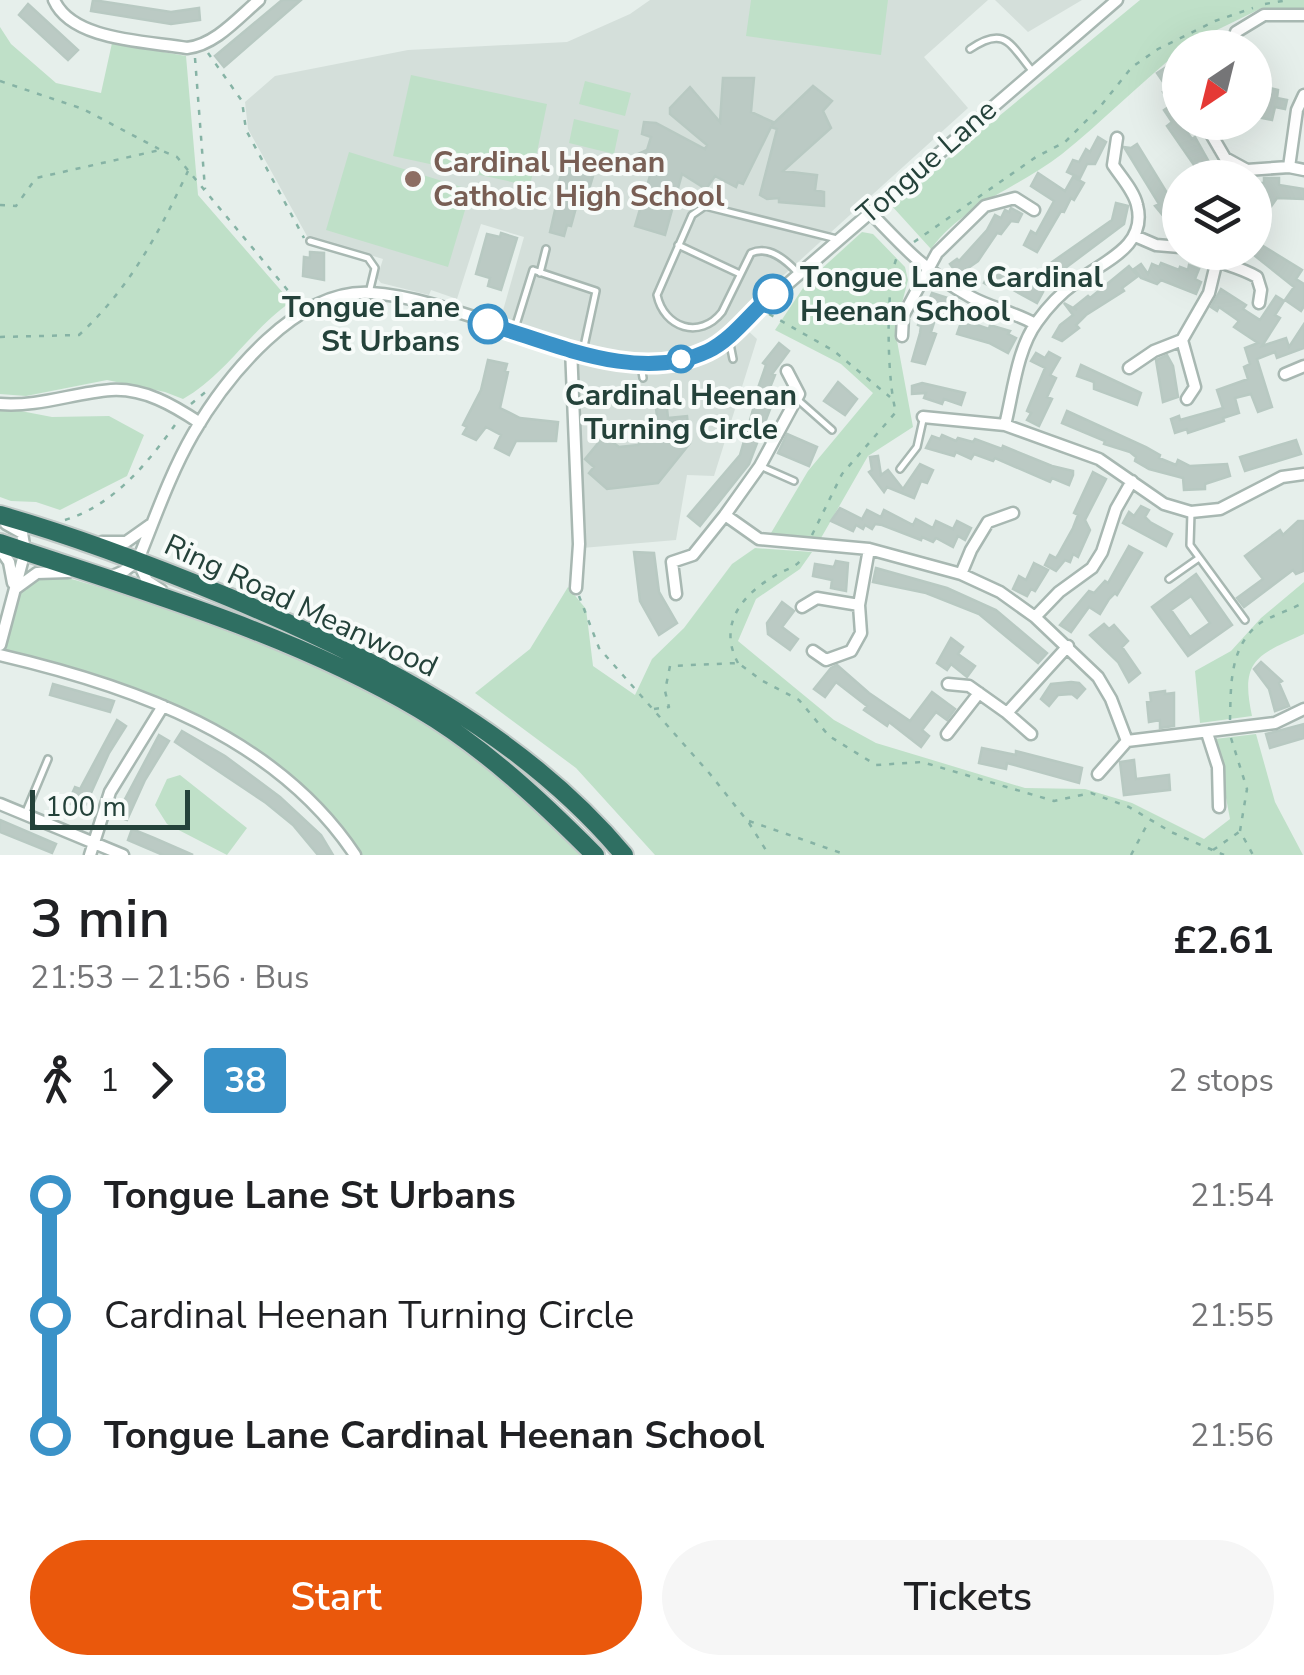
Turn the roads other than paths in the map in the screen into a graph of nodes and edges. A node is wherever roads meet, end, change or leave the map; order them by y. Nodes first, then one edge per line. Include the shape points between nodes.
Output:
1 (54, 0) edge
2 (260, 0) edge
3 (1117, 0) edge
4 (1304, 14) edge
5 (1239, 30) edge
6 (970, 49) dead end
7 (1033, 72) junction
8 (1304, 95) edge
9 (1117, 138) dead end
10 (1214, 140) edge
11 (1289, 167) junction
12 (1304, 170) edge
13 (1034, 210) dead end
14 (870, 212) junction
15 (1136, 236) junction
16 (837, 240) junction
17 (310, 241) road end
18 (678, 245) junction
19 (1162, 246) edge
20 (546, 249) dead end
21 (1215, 270) edge
22 (1246, 270) edge
23 (926, 271) junction
24 (540, 273) junction
25 (798, 273) junction
26 (740, 274) junction
27 (369, 292) junction
28 (1258, 303) dead end
29 (1035, 324) junction
30 (514, 331) junction
31 (728, 336) junction
32 (902, 336) dead end
33 (1182, 340) junction
34 (577, 349) junction
35 (733, 359) dead end
36 (641, 364) junction
37 (1304, 366) edge
38 (1129, 368) dead end
39 (787, 371) dead end
40 (1286, 374) dead end
41 (642, 378) dead end
42 (797, 399) junction
43 (1187, 399) dead end
44 (0, 404) edge
45 (923, 416) joint
46 (200, 423) junction
47 (1005, 425) junction
48 (832, 430) dead end
49 (760, 466) junction
50 (900, 469) dead end
51 (1304, 474) edge
52 (794, 480) dead end
53 (1132, 481) junction
54 (1192, 512) junction
55 (1013, 513) dead end
56 (724, 515) junction
57 (0, 518) edge
58 (155, 519) junction
59 (61, 533) junction
60 (91, 543) junction
61 (33, 544) junction
62 (0, 546) edge
63 (869, 549) junction
64 (1199, 558) junction
65 (138, 560) junction
66 (961, 574) junction
67 (94, 576) junction
68 (1169, 579) dead end
69 (576, 588) road end
70 (14, 589) junction
71 (676, 594) dead end
72 (188, 605) junction
73 (860, 606) junction
74 (802, 607) dead end
75 (1035, 616) junction
76 (1245, 620) dead end
77 (0, 644) edge
78 (1068, 646) junction
79 (813, 651) dead end
80 (0, 655) edge
81 (977, 675) dead end
82 (948, 684) dead end
83 (974, 689) junction
84 (163, 706) junction
85 (1304, 709) edge
86 (1008, 713) junction
87 (1208, 733) junction
88 (948, 734) dead end
89 (1031, 734) dead end
90 (1127, 741) junction
91 (48, 758) dead end
92 (1098, 774) dead end
93 (0, 804) edge
94 (1219, 808) dead end
95 (25, 814) junction
96 (93, 842) junction
97 (90, 855) edge
98 (122, 855) edge
99 (355, 855) edge
100 (595, 855) edge
101 (624, 855) edge

1 - 2 street via 70,22 92,32 197,47
3 - 7 street, Tongue Lane
4 - 5 street via 1264,15
6 - 7 lane via 999,37
7 - 14 street, Tongue Lane
8 - 11 street
9 - 15 street via 1113,165 1137,201
10 - 11 street via 1225,158 1247,170
11 - 12 street
13 - 23 street via 1015,198 985,206
14 - 16 street, Tongue Lane
14 - 23 street
15 - 19 street
15 - 29 street via 1075,282
16 - 18 lane via 706,206 692,215
16 - 25 street, Tongue Lane
17 - 27 lane via 368,258 374,268
18 - 26 lane
18 - 26 lane via 657,295 663,313 682,327 715,320
20 - 24 lane
21 - 33 street
22 - 28 street via 1257,277
23 - 29 street
23 - 32 street via 902,316
24 - 30 lane via 532,270
24 - 34 lane via 596,292
25 - 26 lane via 759,249
25 - 31 street, Tongue Lane
27 - 30 street, Tongue Lane
27 - 46 street, Tongue Lane via 304,310 267,340
29 - 47 street
30 - 34 street, Tongue Lane
31 - 35 lane
31 - 36 street, Tongue Lane via 711,350
33 - 38 street
33 - 43 street via 1195,388
34 - 36 street, Tongue Lane
34 - 69 street via 582,496
36 - 41 lane
37 - 40 street
39 - 42 street
42 - 48 lane
42 - 49 street
44 - 46 street via 113,390 163,400
45 - 47 street
45 - 50 lane via 917,446
46 - 58 street, Tongue Lane
47 - 53 street via 1099,459
49 - 52 lane
49 - 56 street
51 - 54 street via 1282,477 1220,509
53 - 54 street via 1164,504
53 - 75 street via 1092,568
54 - 64 lane via 1190,545
55 - 66 street via 988,522
56 - 63 street via 759,539
56 - 71 street via 693,554 672,562
57 - 59 highway
57 - 61 street
58 - 60 street via 126,542
58 - 65 street, Tongue Lane
59 - 60 highway
59 - 61 street
60 - 65 highway
61 - 62 highway
61 - 67 highway
61 - 70 street
62 - 70 street
63 - 66 street
63 - 73 street
64 - 68 lane
64 - 76 lane
65 - 67 street, Ring Road Meanwood via 114,577
65 - 72 street, Ring Road Meanwood via 147,581
65 - 101 highway, Ring Road Meanwood via 266,613 422,690 564,792
66 - 75 street
67 - 70 street via 38,573
67 - 72 highway, Ring Road Meanwood
70 - 77 street
72 - 100 highway, Ring Road Meanwood via 346,670 421,710 510,776
73 - 74 street via 817,598
73 - 79 street via 861,633 851,651 826,660
75 - 78 street
78 - 86 street
78 - 90 street via 1112,698
80 - 84 street via 135,692
81 - 83 street
82 - 83 street
83 - 86 street
83 - 88 street
84 - 96 street via 110,792
84 - 99 street via 201,722 305,795
85 - 87 street via 1275,723
86 - 89 street
87 - 90 street
87 - 94 street
90 - 92 street
91 - 95 lane
93 - 95 street
95 - 96 street
96 - 97 street
96 - 98 street

